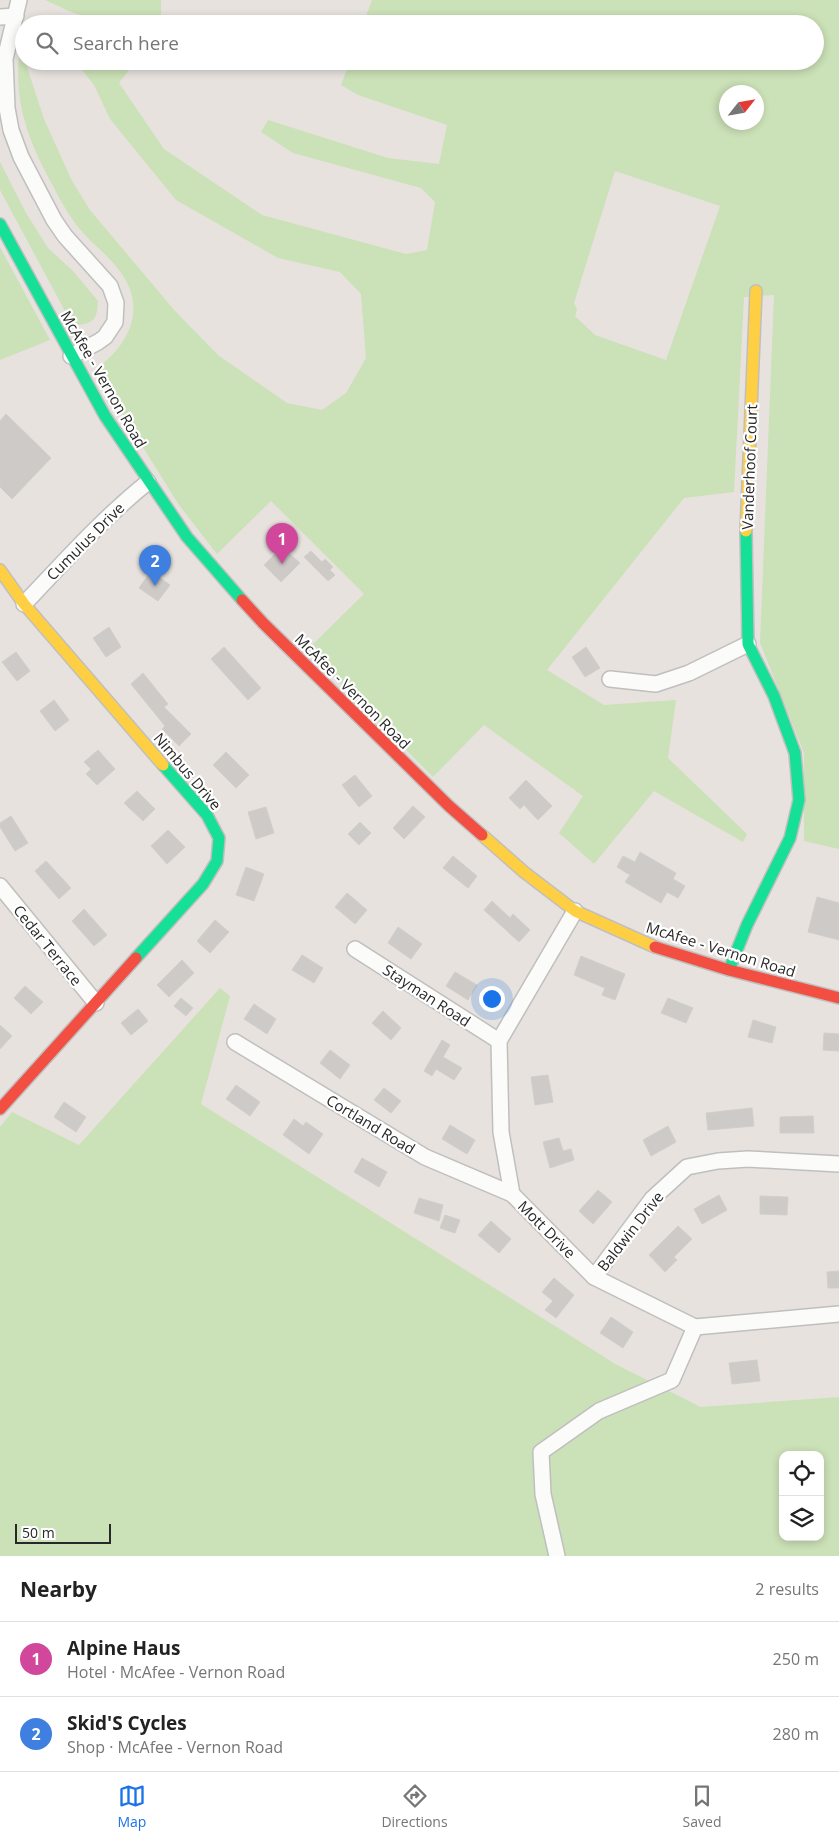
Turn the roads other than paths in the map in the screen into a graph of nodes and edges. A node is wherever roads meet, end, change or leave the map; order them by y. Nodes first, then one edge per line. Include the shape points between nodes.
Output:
1 (19, 0) edge
2 (16, 15) edge
3 (15, 16) edge
4 (0, 17) edge
5 (15, 20) edge
6 (0, 224) edge
7 (756, 290) dead end
8 (71, 356) junction
9 (148, 482) junction
10 (0, 570) edge
11 (24, 604) junction
12 (748, 644) junction
13 (610, 680) dead end
14 (0, 886) edge
15 (576, 911) junction
16 (355, 949) dead end
17 (729, 970) junction
18 (839, 998) edge
19 (96, 1003) junction
20 (499, 1041) junction
21 (235, 1042) dead end
22 (0, 1109) edge
23 (839, 1164) edge
24 (512, 1194) junction
25 (594, 1277) junction
26 (839, 1314) edge
27 (695, 1327) junction
28 (557, 1556) edge

1 - 2 street
3 - 4 street
5 - 8 street via 5,59 11,130 21,157 54,220 110,286 116,303 114,322 105,337
6 - 8 street, McAfee - Vernon Road
7 - 12 street, Vanderhoof Court via 746,521
8 - 9 street, McAfee - Vernon Road
9 - 11 street, Cumulus Drive via 71,553
9 - 15 street, McAfee - Vernon Road via 187,537 263,623 449,806 524,872
10 - 11 street, Nimbus Drive
11 - 19 street, Nimbus Drive via 207,815 219,838 217,861 203,884
12 - 13 street via 690,673 656,684
12 - 17 street, Vanderhoof Court via 774,696 795,753 799,800 790,838 747,925
14 - 19 street, Cedar Terrace
15 - 17 street, McAfee - Vernon Road via 647,944
15 - 20 street
16 - 20 street, Stayman Road
17 - 18 street, McAfee - Vernon Road
19 - 22 street, Nimbus Drive
20 - 24 street, Mott Drive via 501,1132
21 - 24 street, Cortland Road via 425,1157
23 - 25 street, Baldwin Drive via 748,1159 687,1167 652,1199
24 - 25 street, Mott Drive
25 - 27 street, Mott Drive
26 - 27 street
27 - 28 street via 672,1380 599,1411 542,1452 542,1494

